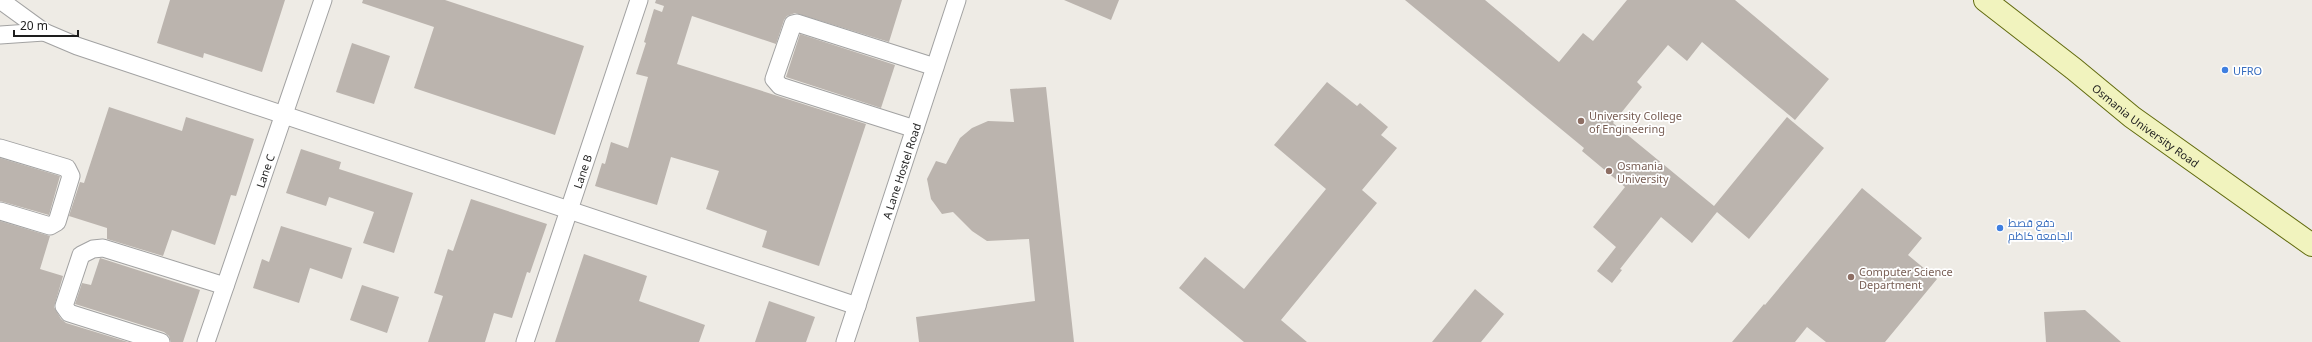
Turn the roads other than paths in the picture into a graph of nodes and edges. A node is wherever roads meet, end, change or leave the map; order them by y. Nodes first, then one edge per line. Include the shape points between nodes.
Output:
1 (0, 0) edge
2 (323, 0) edge
3 (639, 0) edge
4 (957, 0) edge
5 (1985, 0) edge
6 (0, 4) edge
7 (44, 32) junction
8 (0, 35) edge
9 (935, 67) junction
10 (283, 114) junction
11 (915, 129) junction
12 (0, 148) edge
13 (568, 210) junction
14 (0, 211) edge
15 (2312, 245) edge
16 (225, 286) junction
17 (857, 306) junction
18 (161, 342) edge
19 (206, 342) edge
20 (525, 342) edge
21 (845, 342) edge

1 - 6 street
1 - 7 street
2 - 10 street, Lane C
3 - 13 street, Lane B
4 - 9 street, A Lane Hostel Road
5 - 15 main road, Osmania University Road via 2132,117
7 - 8 street
7 - 10 street via 77,46
9 - 11 street, A Lane Hostel Road
9 - 11 street via 796,23 793,24 774,79 780,86
10 - 13 street
10 - 16 street, Lane C
11 - 17 street, A Lane Hostel Road
12 - 14 street via 67,168 71,176 57,222 50,226
13 - 17 street
13 - 20 street, Lane B
16 - 18 street via 103,248 93,249 81,255 64,306 69,313
16 - 19 street, Lane C
17 - 21 street, A Lane Hostel Road

